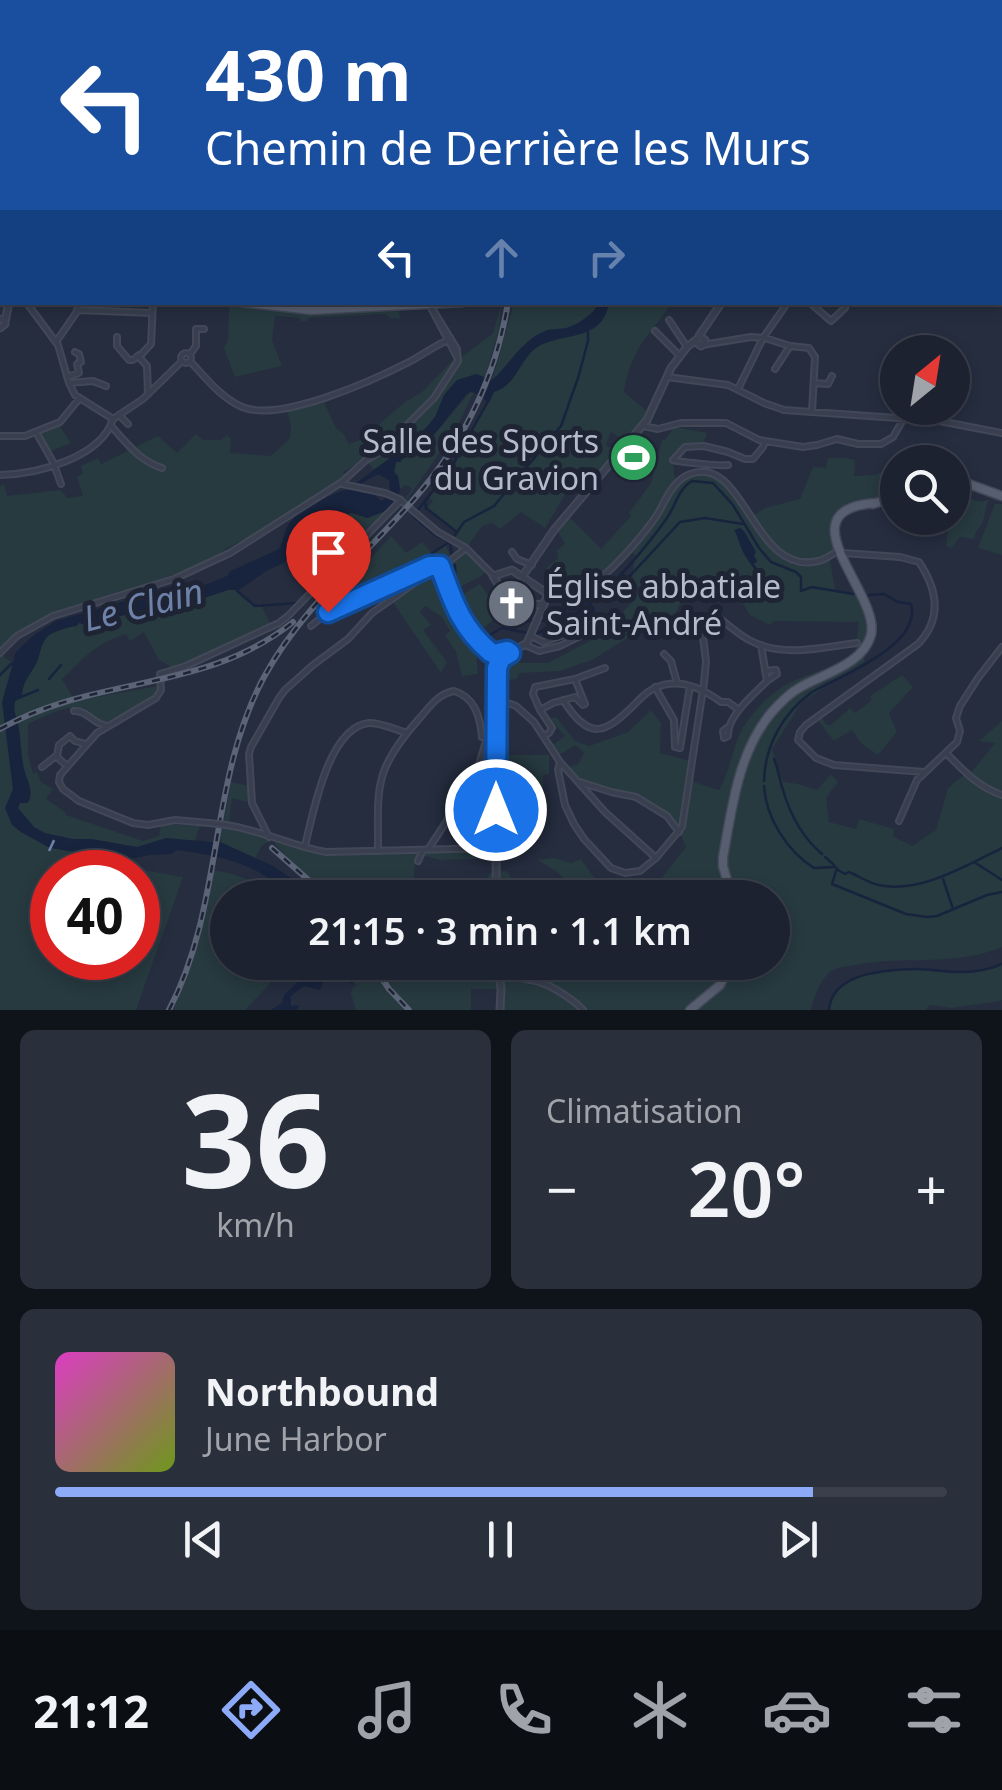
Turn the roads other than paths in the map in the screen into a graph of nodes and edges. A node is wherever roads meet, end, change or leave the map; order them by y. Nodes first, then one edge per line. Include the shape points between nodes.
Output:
1 (28, 305) edge
2 (79, 305) edge
3 (153, 305) edge
4 (268, 305) edge
5 (302, 305) edge
6 (330, 305) edge
7 (720, 305) edge
8 (786, 305) edge
9 (813, 305) edge
10 (432, 306) edge
11 (844, 308) dead end
12 (77, 310) junction
13 (152, 313) junction
14 (669, 320) dead end
15 (204, 329) dead end
16 (655, 331) dead end
17 (445, 332) junction
18 (117, 337) dead end
19 (763, 338) junction
20 (447, 340) junction
21 (699, 341) junction
22 (56, 342) junction
23 (455, 346) junction
24 (790, 346) junction
25 (76, 352) dead end
26 (139, 355) junction
27 (680, 356) junction
28 (190, 358) junction
29 (783, 358) junction
30 (790, 362) dead end
31 (455, 366) junction
32 (776, 369) dead end
33 (832, 376) dead end
34 (667, 377) junction
35 (68, 380) junction
36 (814, 384) junction
37 (106, 386) dead end
38 (738, 389) junction
39 (148, 394) junction
40 (79, 399) junction
41 (812, 413) junction
42 (119, 414) junction
43 (880, 417) edge
44 (113, 419) junction
45 (128, 424) dead end
46 (900, 425) edge
47 (964, 425) edge
48 (111, 426) junction
49 (643, 426) junction
50 (36, 432) junction
51 (1002, 433) edge
52 (0, 436) edge
53 (765, 441) junction
54 (54, 464) junction
55 (728, 466) dead end
56 (162, 468) dead end
57 (0, 475) edge
58 (347, 478) junction
59 (61, 484) dead end
60 (338, 484) junction
61 (970, 484) edge
62 (355, 487) junction
63 (1002, 496) edge
64 (400, 499) junction
65 (880, 502) edge
66 (466, 548) junction
67 (838, 550) junction
68 (512, 552) dead end
69 (440, 566) junction
70 (532, 566) junction
71 (521, 574) junction
72 (494, 575) junction
73 (549, 595) junction
74 (544, 604) junction
75 (521, 606) junction
76 (501, 615) dead end
77 (605, 624) dead end
78 (311, 626) dead end
79 (531, 636) junction
80 (564, 636) dead end
81 (857, 644) dead end
82 (525, 645) junction
83 (760, 645) junction
84 (1002, 647) edge
85 (0, 653) edge
86 (510, 653) junction
87 (664, 654) dead end
88 (606, 668) dead end
89 (765, 671) junction
90 (575, 680) junction
91 (767, 682) junction
92 (677, 683) junction
93 (690, 686) junction
94 (655, 687) junction
95 (703, 690) junction
96 (580, 691) junction
97 (576, 697) junction
98 (497, 699) junction
99 (564, 700) junction
100 (540, 710) junction
101 (740, 710) junction
102 (74, 711) dead end
103 (497, 716) junction
104 (674, 720) junction
105 (684, 720) junction
106 (106, 726) junction
107 (727, 728) dead end
108 (407, 733) junction
109 (545, 735) junction
110 (487, 739) junction
111 (86, 744) junction
112 (946, 753) junction
113 (56, 755) junction
114 (560, 762) junction
115 (67, 766) junction
116 (42, 767) dead end
117 (924, 772) junction
118 (578, 782) junction
119 (1002, 794) edge
120 (898, 821) dead end
121 (679, 832) junction
122 (270, 836) junction
123 (305, 848) junction
124 (492, 848) junction
125 (426, 850) junction
126 (378, 852) junction
127 (656, 858) junction
128 (418, 862) dead end
129 (496, 880) edge
130 (726, 880) edge
131 (501, 980) edge
132 (530, 980) edge
133 (723, 980) edge
134 (500, 1010) edge
135 (583, 1010) edge
136 (690, 1010) edge

1 - 22 street
2 - 12 street
3 - 13 street
4 - 10 main road
5 - 6 main road
7 - 21 street
8 - 19 street
9 - 11 street via 832,321
10 - 17 street
12 - 13 street
12 - 22 street
13 - 26 street via 151,344
14 - 21 street
15 - 28 street via 196,329
16 - 27 street
17 - 20 street
17 - 23 street via 457,338
18 - 26 street via 129,360
19 - 21 street
19 - 24 street
19 - 38 street
20 - 23 street
20 - 28 street via 343,390 264,411 229,400
20 - 31 street via 457,354
21 - 27 street
22 - 35 street
23 - 31 street
24 - 29 street
24 - 36 street via 814,354
25 - 35 street via 78,373
26 - 39 street
27 - 34 street
28 - 39 street via 183,354
29 - 30 street
29 - 32 street
31 - 58 street via 434,398
33 - 36 street via 828,384
34 - 38 street
34 - 49 street
35 - 37 street
35 - 40 street
36 - 41 street
38 - 41 street via 775,408
39 - 42 street
40 - 44 street
40 - 50 street via 60,422
41 - 43 street
42 - 44 street
42 - 45 street
44 - 48 street
46 - 53 street via 881,444 840,438 796,447
47 - 51 street
48 - 54 street via 91,450
48 - 56 street via 134,452
49 - 53 street via 726,423
49 - 70 street via 554,530
50 - 52 street
50 - 54 street
53 - 55 street via 753,460 696,445 674,460
54 - 57 street
54 - 59 street
58 - 60 street
58 - 62 street
60 - 62 street
60 - 85 street via 252,540 184,574 43,621
61 - 63 main road
62 - 64 street
64 - 66 street
64 - 106 street via 288,616 160,674 156,698
65 - 67 main road via 843,512 836,526
66 - 69 street
66 - 72 street
67 - 73 street via 815,562 786,556 726,484 715,474 697,472 674,485 654,519 584,596
67 - 117 street via 919,562 933,588 934,618 918,644 816,717 799,743 826,763
67 - 130 main road via 871,633 850,661 799,687 764,722 736,787 723,856
68 - 70 street
69 - 78 street via 332,609
69 - 86 street via 469,630 490,652
69 - 122 street via 372,613 279,698 249,754 252,804
70 - 71 street
71 - 72 street
71 - 73 street
72 - 75 street via 502,592
73 - 74 street
74 - 75 street
74 - 79 street
75 - 76 street
77 - 82 street via 560,646 539,651
79 - 80 street via 543,642
79 - 82 street
81 - 83 street via 798,650
82 - 86 street
83 - 89 street
83 - 95 street via 711,614 702,625
84 - 112 street via 960,706 960,736
86 - 98 street via 498,664
87 - 92 street
88 - 90 street
89 - 91 street
89 - 91 street via 777,673
90 - 96 street
90 - 100 street via 536,688
91 - 101 street
92 - 93 street
92 - 94 street
93 - 95 street
93 - 105 street
94 - 99 street via 597,730 584,726
94 - 104 street
95 - 101 street
95 - 121 street
96 - 97 street
96 - 97 street via 584,704
97 - 99 street
98 - 103 street
98 - 109 street via 520,709
99 - 100 street
100 - 109 street via 552,728
101 - 107 street
102 - 106 street
103 - 110 street
103 - 124 street
104 - 105 street
104 - 105 street via 680,748
106 - 111 street
108 - 110 street via 440,696 454,691 467,696
108 - 123 street via 368,723 351,731 324,770
108 - 126 street via 382,777
109 - 114 street
110 - 125 street via 475,778
111 - 113 street via 69,736
111 - 115 street
112 - 117 street
112 - 119 street via 972,780
113 - 115 street
113 - 116 street
114 - 118 street
114 - 127 street via 569,814 611,868 636,873
115 - 122 street, bridge via 60,775 68,794 141,825 175,820
117 - 120 street
118 - 121 street via 636,797
118 - 127 street
121 - 127 street
122 - 123 street
123 - 126 street
124 - 125 street
124 - 129 street
125 - 126 street
125 - 128 street
131 - 134 street
132 - 135 street
133 - 136 main road

